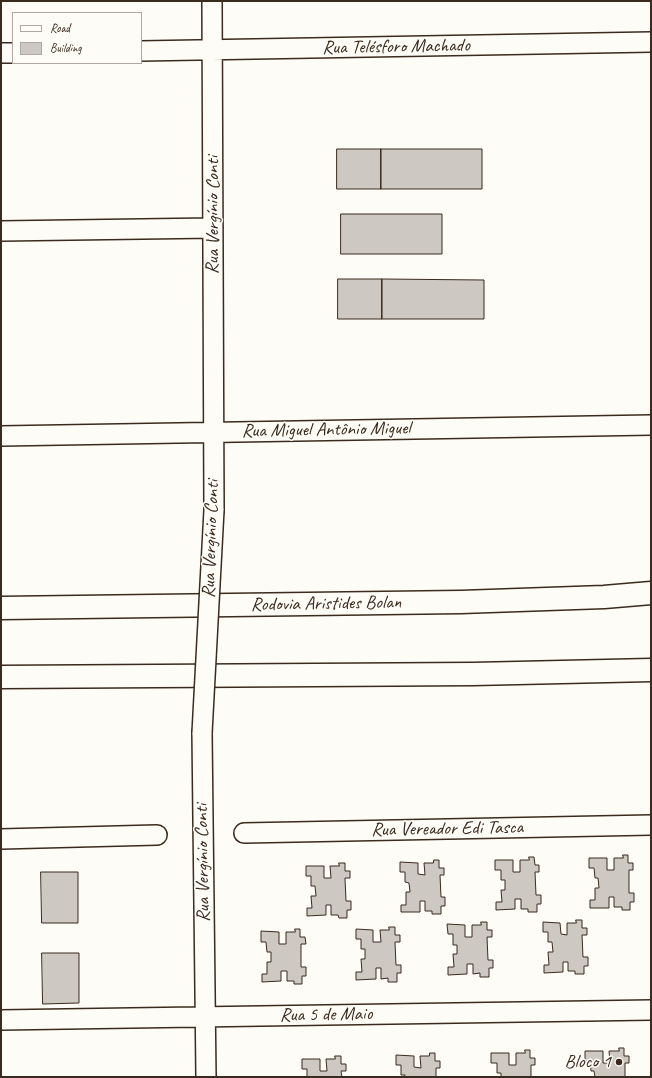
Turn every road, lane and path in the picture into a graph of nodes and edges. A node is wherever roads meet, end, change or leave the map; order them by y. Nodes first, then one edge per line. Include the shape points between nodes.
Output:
1 (212, 1) edge
2 (651, 42) edge
3 (142, 51) edge
4 (212, 51) junction
5 (1, 53) edge
6 (12, 53) edge
7 (213, 228) junction
8 (1, 231) edge
9 (651, 425) edge
10 (214, 432) junction
11 (1, 436) edge
12 (651, 593) edge
13 (1, 608) edge
14 (651, 670) edge
15 (1, 677) edge
16 (651, 825) edge
17 (244, 834) dead end
18 (157, 835) dead end
19 (1, 839) edge
20 (651, 1010) edge
21 (205, 1017) junction
22 (1, 1020) edge
23 (206, 1077) edge

1 - 4 street, Rua Vergínio Conti
2 - 4 street, Rua Telésforo Machado
3 - 4 street, Rua Telésforo Machado
4 - 7 street, Rua Vergínio Conti
5 - 6 street
7 - 8 street
7 - 10 street, Rua Vergínio Conti
9 - 10 street, Rua Miguel Antônio Miguel
10 - 11 street, Rua Miguel Antônio Miguel
10 - 21 street, Rua Vergínio Conti, bridge via 214,510 202,732
12 - 13 highway, Rodovia Aristides Bolan via 461,602
14 - 15 highway
16 - 17 street, Rua Vereador Edi Tasca
18 - 19 street
20 - 21 street, Rua 5 de Maio
21 - 22 street, Rua 5 de Maio
21 - 23 street, Rua Vergínio Conti

